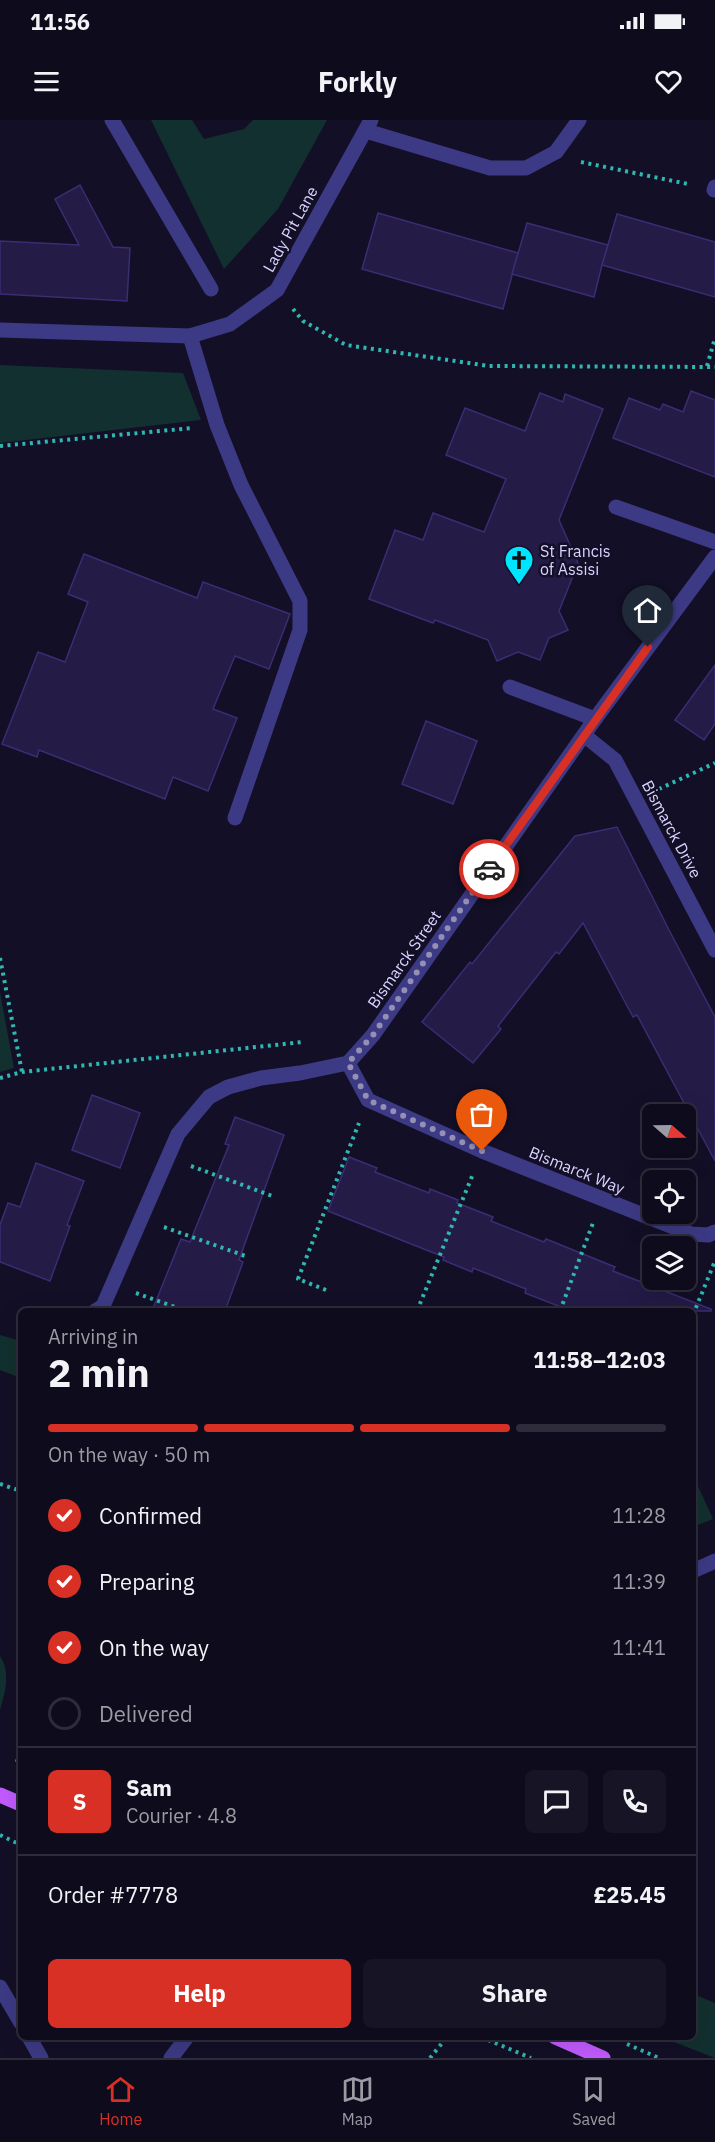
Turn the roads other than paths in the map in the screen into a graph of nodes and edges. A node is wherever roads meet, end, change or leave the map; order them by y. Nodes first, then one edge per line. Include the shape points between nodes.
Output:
1 (112, 120) edge
2 (579, 120) edge
3 (368, 125) edge
4 (211, 289) dead end
5 (0, 330) edge
6 (190, 336) junction
7 (616, 507) dead end
8 (715, 542) edge
9 (715, 557) edge
10 (510, 687) dead end
11 (595, 719) junction
12 (584, 735) junction
13 (235, 818) dead end
14 (715, 950) edge
15 (348, 1063) junction
16 (715, 1232) edge
17 (100, 1308) edge
18 (715, 1561) edge
19 (696, 1570) edge
20 (0, 1794) edge
21 (18, 1803) edge
22 (0, 1986) edge
23 (18, 2018) edge
24 (31, 2040) edge
25 (185, 2040) edge
26 (562, 2040) edge
27 (41, 2058) edge
28 (171, 2058) edge
29 (603, 2058) edge

1 - 4 street
2 - 3 street via 555,152 526,168 490,168
3 - 6 street, Lady Pit Lane via 277,290 230,324
5 - 6 street, Lady Pit Lane
6 - 13 street via 217,425 241,485 300,601 300,630
7 - 8 street
9 - 11 street, Bismarck Street
10 - 11 street
11 - 12 street, Bismarck Street
12 - 14 street, Bismarck Drive via 615,760
12 - 15 street, Bismarck Street via 373,1035
15 - 16 street, Bismarck Way via 368,1100 482,1151 691,1234 708,1236
15 - 17 street via 261,1078 209,1097 177,1134
18 - 19 street
20 - 21 main road
22 - 23 street
24 - 27 street
25 - 28 street
26 - 29 main road

